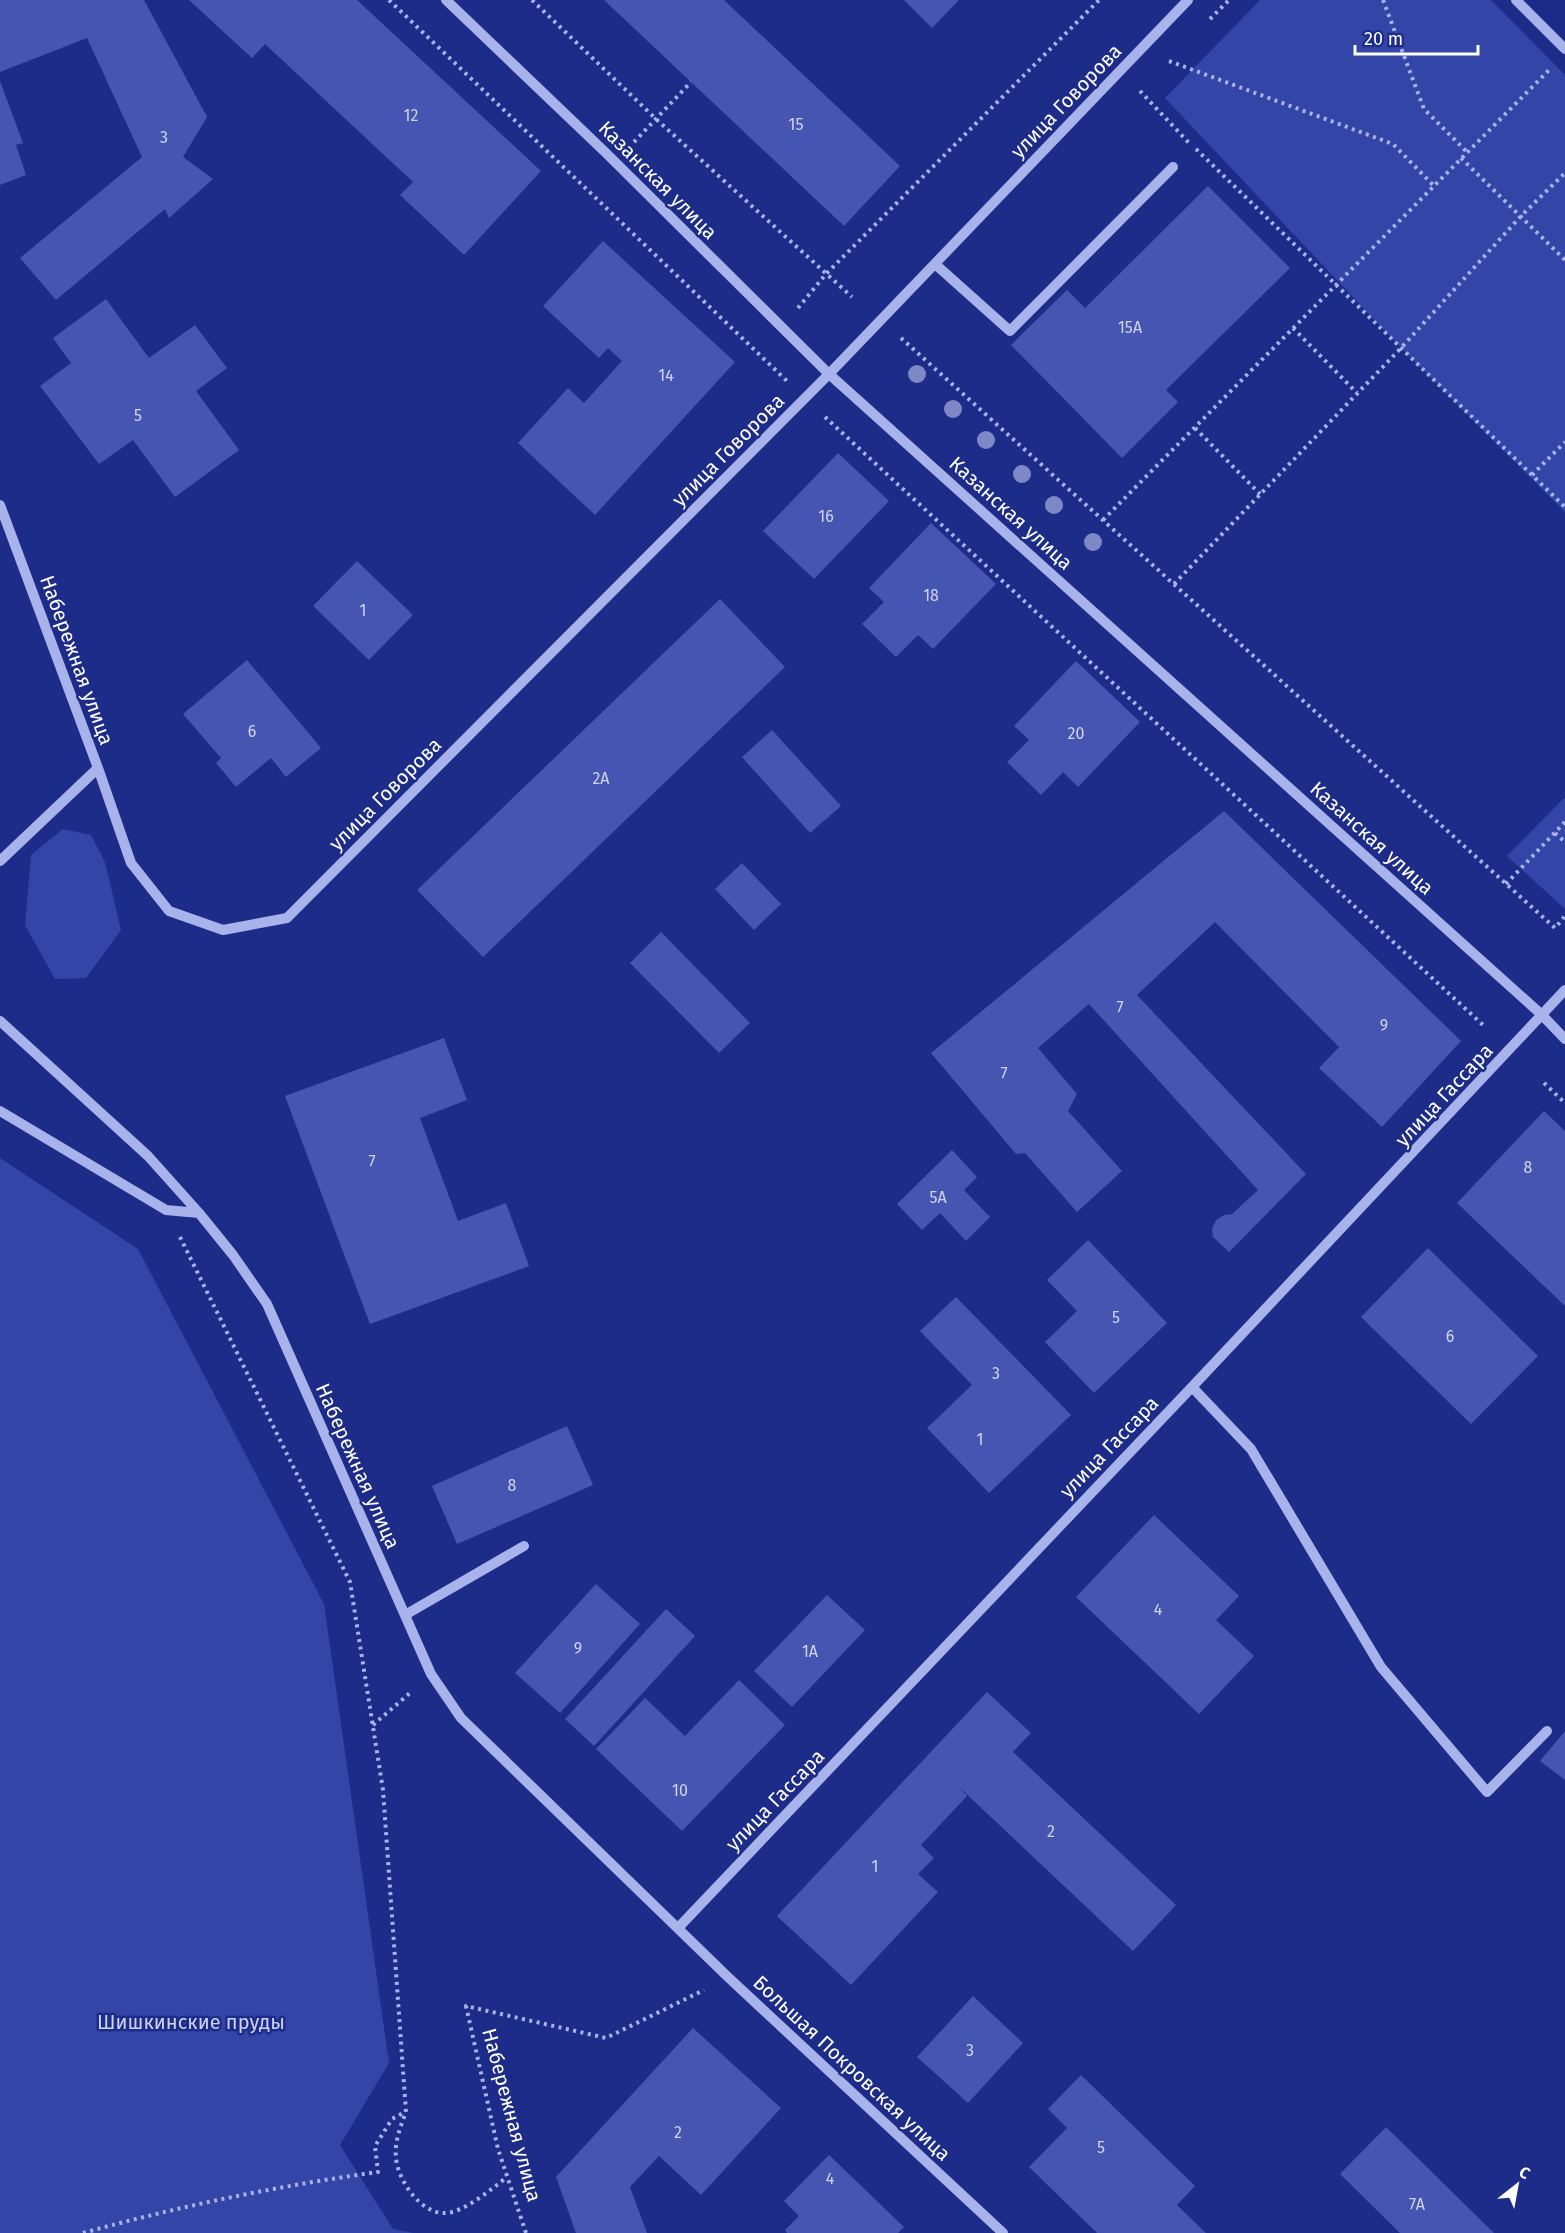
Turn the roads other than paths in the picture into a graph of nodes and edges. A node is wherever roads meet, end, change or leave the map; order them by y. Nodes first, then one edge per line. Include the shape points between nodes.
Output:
1 (446, 0) edge
2 (1188, 0) edge
3 (1516, 0) edge
4 (1565, 49) edge
5 (1173, 167) road end
6 (935, 264) junction
7 (829, 374) junction
8 (0, 505) edge
9 (98, 768) junction
10 (0, 861) edge
11 (1565, 990) edge
12 (1542, 1015) junction
13 (0, 1021) edge
14 (1565, 1039) edge
15 (0, 1111) edge
16 (199, 1213) junction
17 (1191, 1387) junction
18 (524, 1546) dead end
19 (405, 1615) junction
20 (1547, 1731) dead end
21 (678, 1928) junction
22 (1003, 2233) edge

1 - 7 street, Казанская улица
2 - 6 street, улица Говорова
3 - 4 street
5 - 6 street via 1010,331
6 - 7 street, улица Говорова
7 - 9 street, улица Говорова via 287,918 223,930 169,911 131,863
7 - 12 street, Казанская улица
8 - 9 street, Набережная улица
9 - 10 street, Набережная улица
11 - 12 street, улица Гассара
12 - 14 street, Казанская улица
12 - 17 street, улица Гассара
13 - 16 street, Набережная улица via 148,1156
15 - 16 street via 166,1210
16 - 19 street, Набережная улица via 267,1304
17 - 20 street via 1251,1449 1381,1667 1487,1792
17 - 21 street, улица Гассара
18 - 19 street
19 - 21 street, Набережная улица via 431,1674 461,1718
21 - 22 street, Большая Покровская улица

